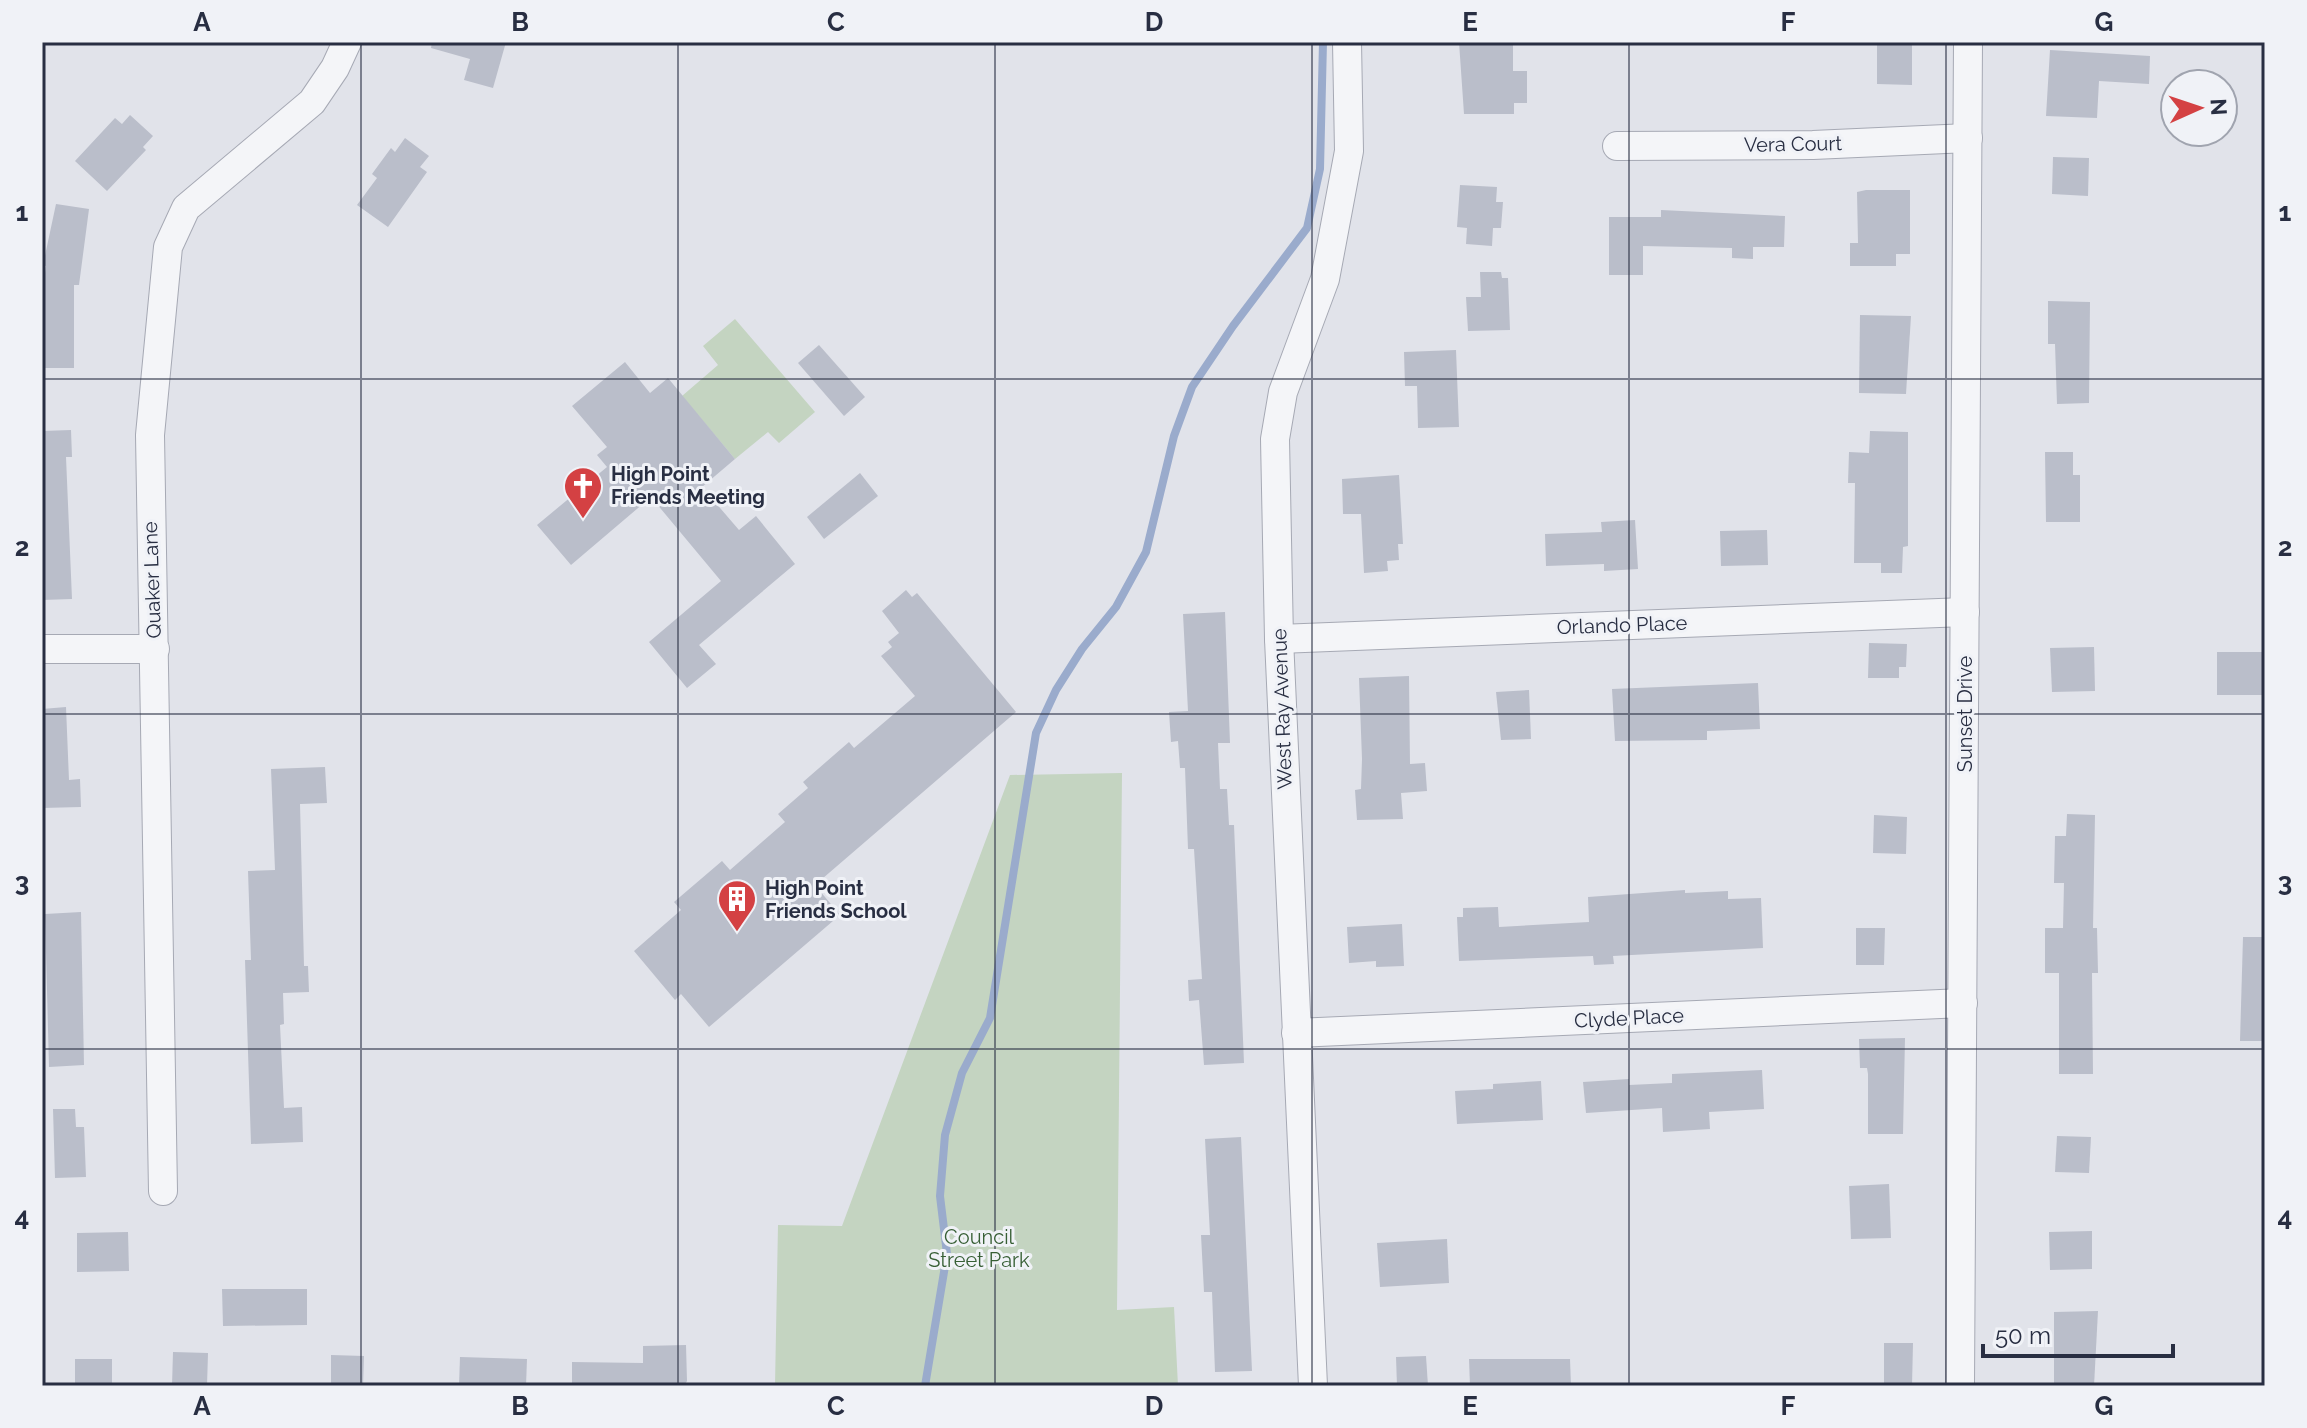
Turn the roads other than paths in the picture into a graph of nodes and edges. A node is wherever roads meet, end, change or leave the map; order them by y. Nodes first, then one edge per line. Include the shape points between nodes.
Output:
1 (347, 42) edge
2 (1347, 42) edge
3 (1968, 42) edge
4 (1968, 138) junction
5 (1617, 146) dead end
6 (1965, 612) junction
7 (1279, 639) junction
8 (42, 649) edge
9 (155, 649) junction
10 (1963, 1003) junction
11 (1296, 1033) junction
12 (163, 1191) dead end
13 (1313, 1386) edge
14 (1960, 1386) edge

1 - 9 street, Quaker Lane via 312,102 186,208 168,247 150,435
2 - 7 street, West Ray Avenue via 1349,151 1325,279 1283,392 1275,439
3 - 4 street, Sunset Drive
4 - 5 street, Vera Court
4 - 6 street, Sunset Drive
6 - 7 street, Orlando Place
6 - 10 street, Sunset Drive
7 - 11 street, West Ray Avenue
8 - 9 street
9 - 12 street, Quaker Lane
10 - 11 street, Clyde Place
10 - 14 street, Sunset Drive
11 - 13 street, West Ray Avenue

